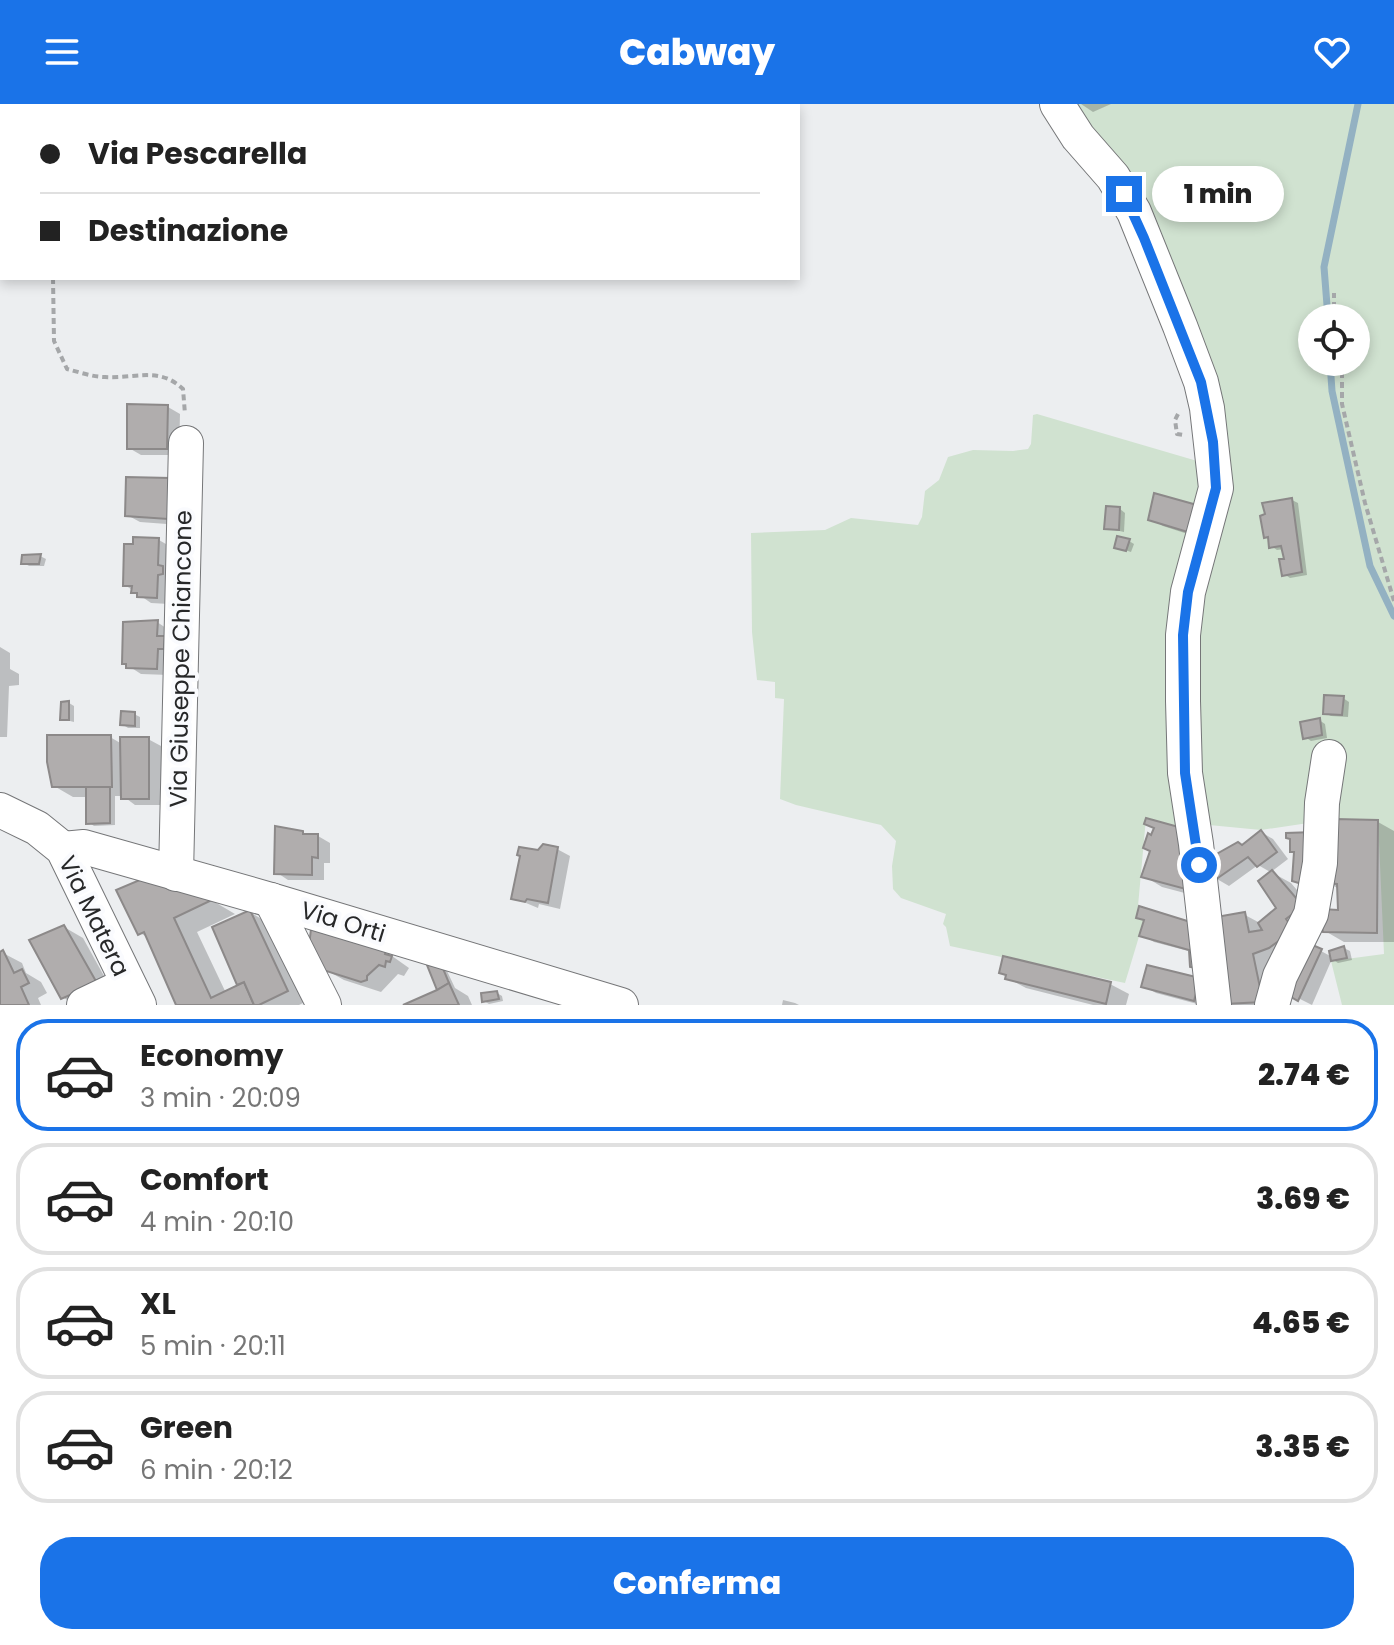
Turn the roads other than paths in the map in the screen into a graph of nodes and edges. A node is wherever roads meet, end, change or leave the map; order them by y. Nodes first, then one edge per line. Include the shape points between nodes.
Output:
1 (1057, 104) edge
2 (186, 443) road end
3 (1329, 757) dead end
4 (0, 810) edge
5 (63, 849) junction
6 (176, 874) junction
7 (271, 900) junction
8 (567, 988) junction
9 (133, 994) edge
10 (317, 1003) edge
11 (84, 1005) edge
12 (531, 1005) edge
13 (621, 1005) edge
14 (1214, 1005) edge
15 (1272, 1005) edge

1 - 14 street via 1134,212 1207,408 1216,488 1188,592 1183,701 1185,773
2 - 6 street, Via Giuseppe Chiancone
3 - 15 street via 1311,914 1280,976
4 - 5 street, Via Matera via 37,828
5 - 6 street, Via Orti via 84,847
5 - 9 street, Via Matera
6 - 7 street, Via Orti
7 - 8 street, Via Orti
7 - 10 street
8 - 12 street
8 - 13 street, Via Orti
9 - 11 street

